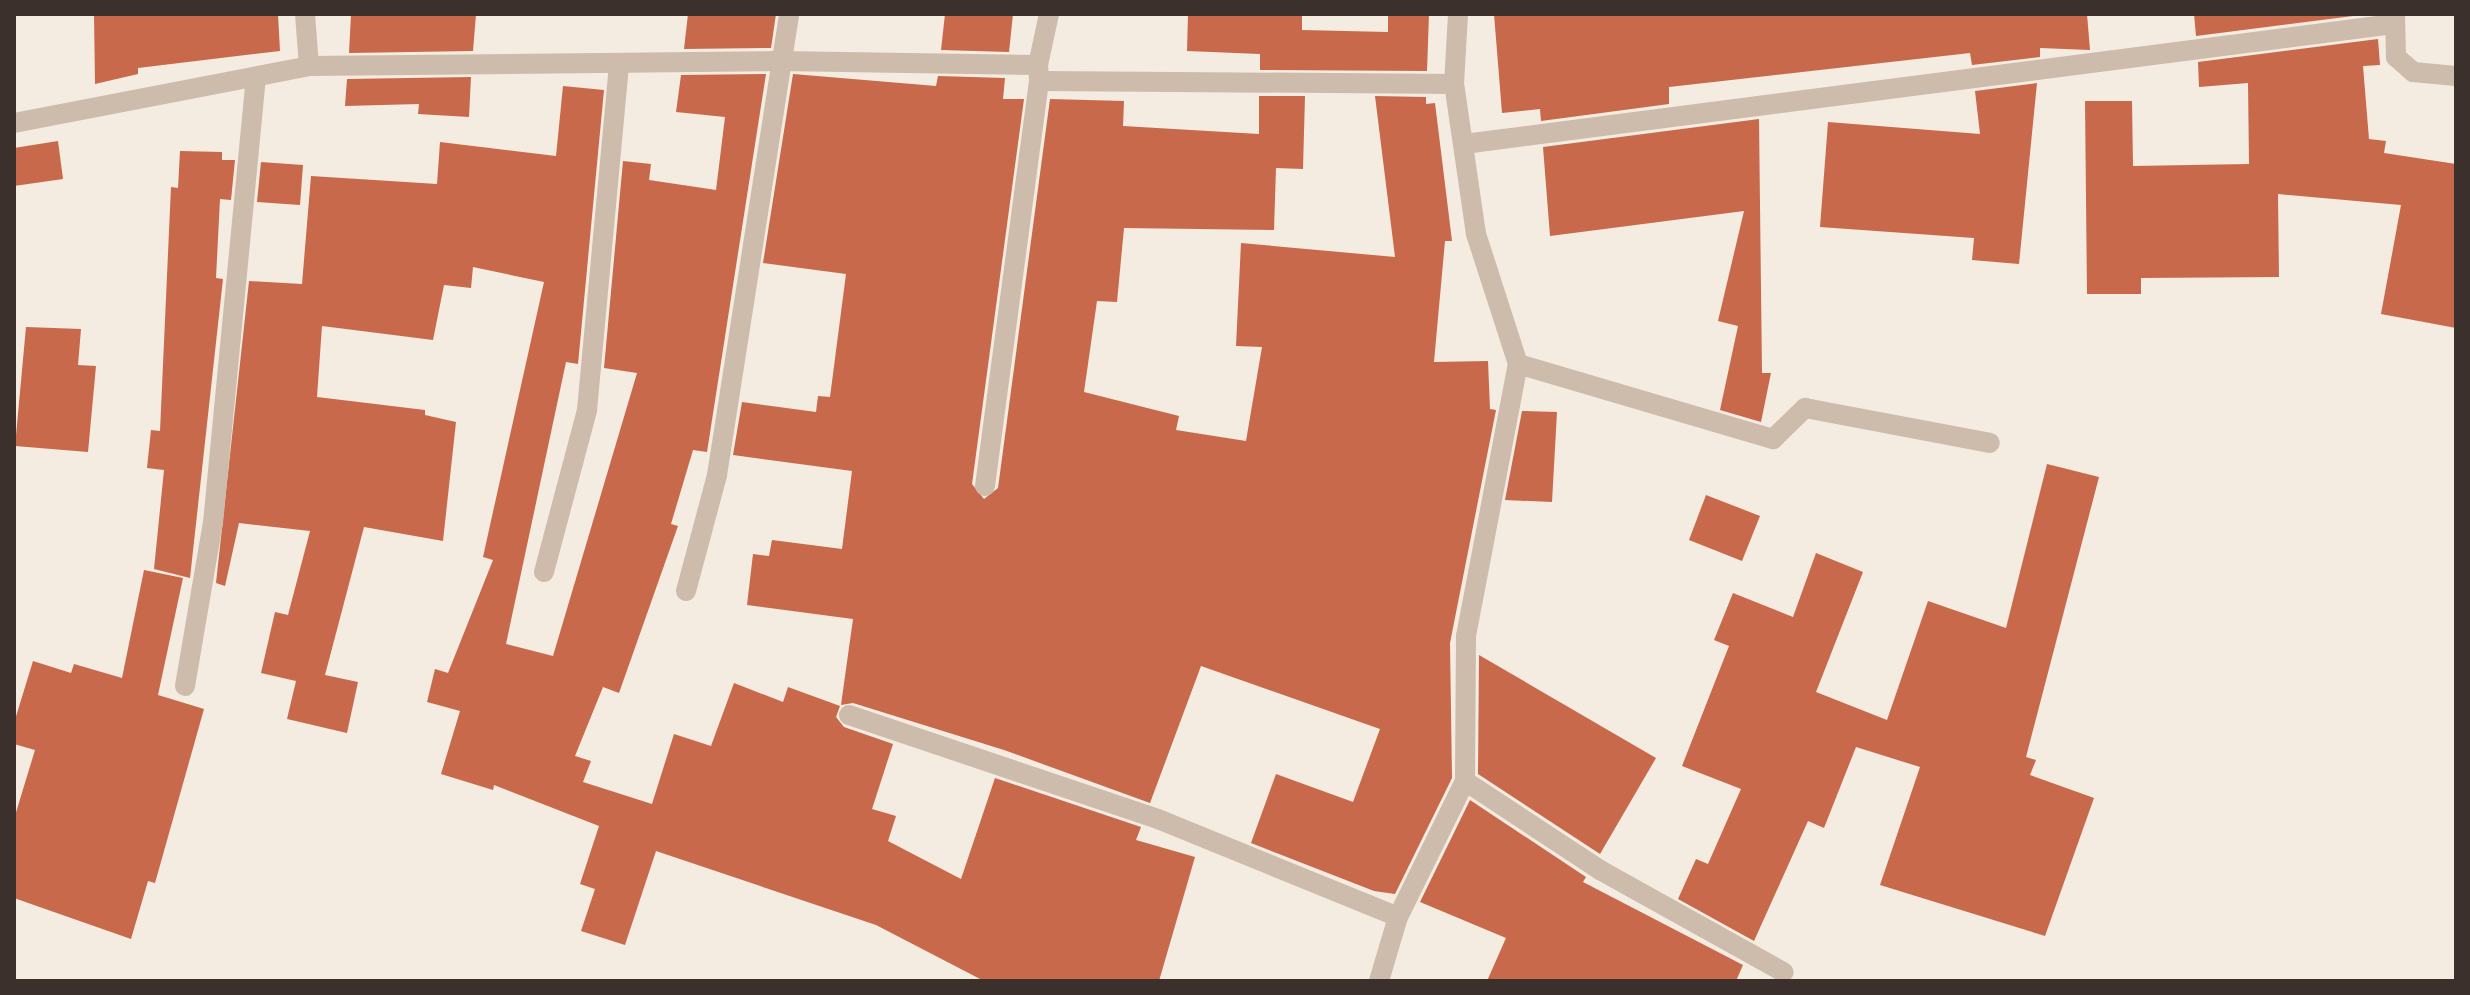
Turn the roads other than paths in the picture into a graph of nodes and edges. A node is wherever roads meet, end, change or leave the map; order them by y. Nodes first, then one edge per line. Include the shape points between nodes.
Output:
1 (305, 14) edge
2 (789, 14) edge
3 (1049, 14) edge
4 (1458, 14) edge
5 (2394, 19) edge
6 (779, 61) junction
7 (619, 65) junction
8 (309, 66) junction
9 (1038, 73) junction
10 (2456, 76) edge
11 (256, 77) junction
12 (1454, 84) junction
13 (14, 123) edge
14 (1464, 144) junction
15 (1518, 364) junction
16 (1990, 443) dead end
17 (985, 486) dead end
18 (544, 572) dead end
19 (686, 591) dead end
20 (185, 686) dead end
21 (849, 715) dead end
22 (1465, 781) junction
23 (1398, 917) junction
24 (1783, 972) dead end
25 (1379, 981) edge

1 - 8 street
2 - 6 street
3 - 9 street
4 - 12 street
5 - 10 street via 2396,57 2413,72
5 - 14 street
6 - 7 street
6 - 9 street
6 - 19 street via 717,475
7 - 8 street
7 - 18 street via 587,410
8 - 11 street
9 - 12 street
9 - 17 street
11 - 13 street
11 - 20 street via 213,523
12 - 14 street
14 - 15 street via 1476,234
15 - 16 street via 1773,439 1805,408
15 - 22 street via 1466,636
21 - 23 street via 1158,819
22 - 23 street
22 - 24 street via 1600,870
23 - 25 street

